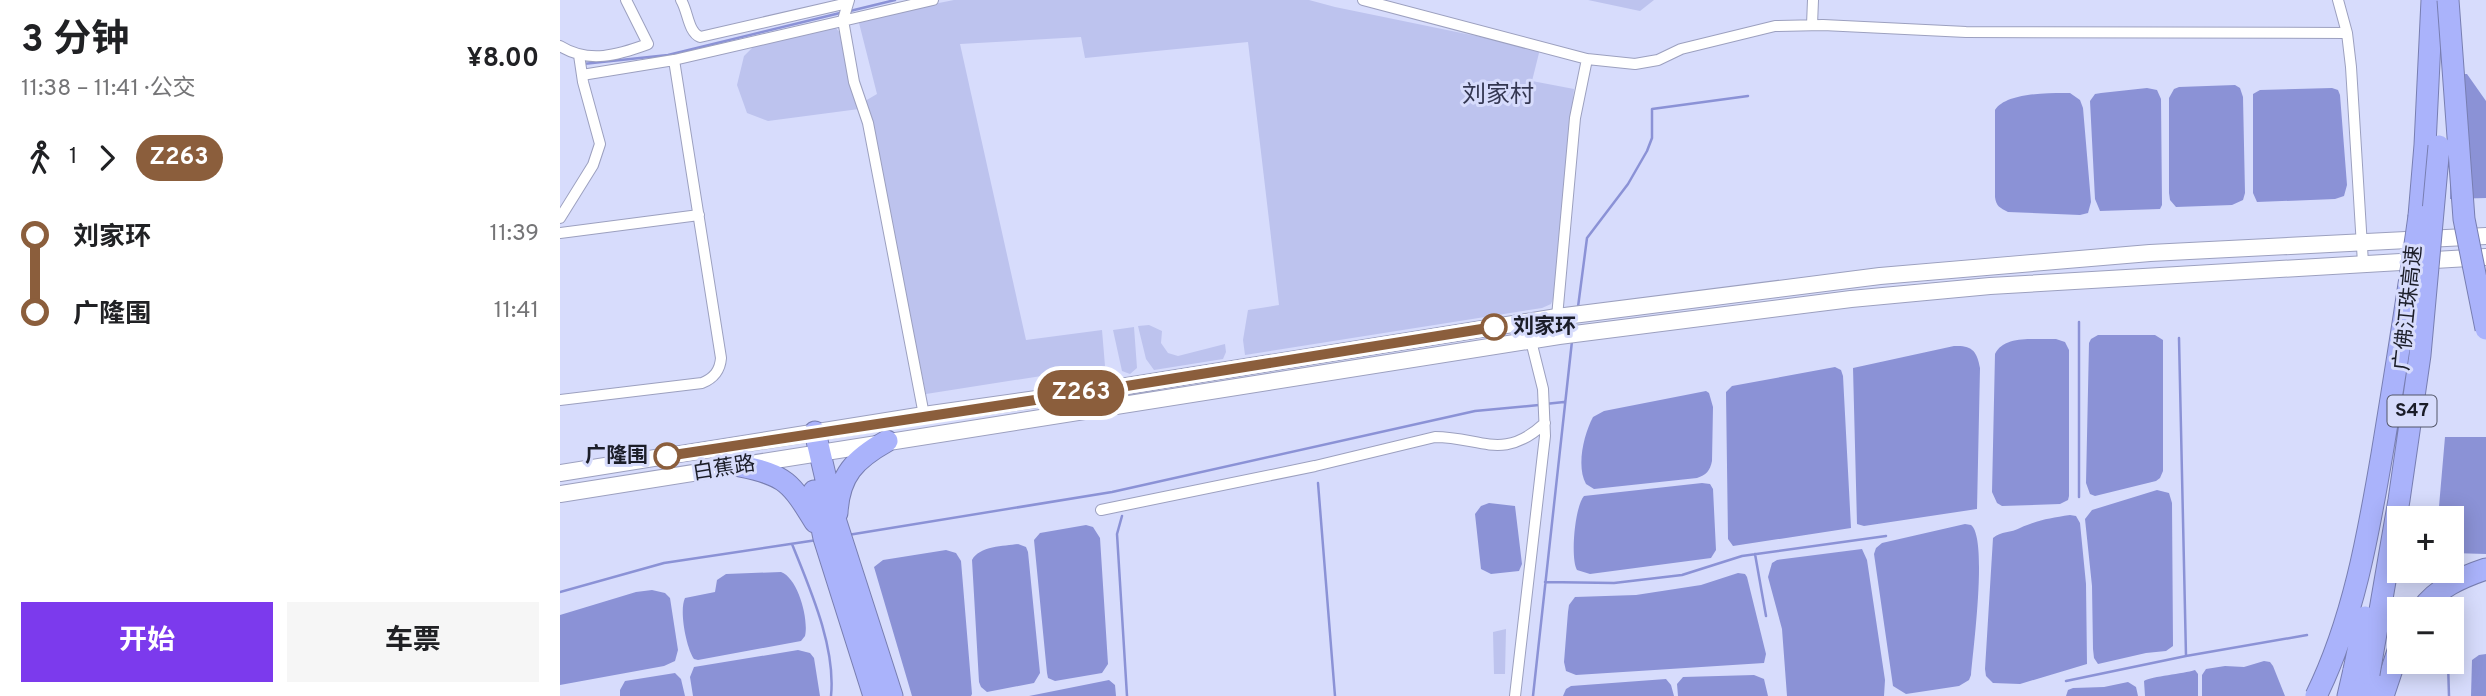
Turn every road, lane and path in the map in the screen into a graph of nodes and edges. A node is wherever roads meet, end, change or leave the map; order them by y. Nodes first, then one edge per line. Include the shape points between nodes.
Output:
1 (626, 0) edge
2 (681, 0) edge
3 (933, 0) edge
4 (1363, 0) edge
5 (1813, 0) edge
6 (2338, 0) edge
7 (2432, 0) edge
8 (2447, 0) edge
9 (848, 2) edge
10 (843, 20) junction
11 (1812, 25) junction
12 (2347, 33) junction
13 (560, 46) edge
14 (579, 55) junction
15 (1587, 59) junction
16 (674, 60) junction
17 (582, 75) junction
18 (699, 215) junction
19 (2419, 216) junction
20 (560, 218) edge
21 (560, 233) edge
22 (2486, 236) edge
23 (2362, 242) junction
24 (2486, 257) edge
25 (2363, 263) junction
26 (1557, 317) junction
27 (2486, 329) edge
28 (1559, 336) junction
29 (1531, 341) junction
30 (560, 400) edge
31 (924, 415) junction
32 (1545, 423) junction
33 (887, 441) junction
34 (811, 443) junction
35 (740, 467) junction
36 (560, 472) edge
37 (560, 494) edge
38 (1101, 510) dead end
39 (830, 530) junction
40 (2486, 569) edge
41 (2435, 597) edge
42 (2387, 663) edge
43 (2373, 680) edge
44 (873, 696) edge
45 (892, 696) edge
46 (1515, 696) edge
47 (2316, 696) edge
48 (2348, 696) edge
49 (2364, 696) edge

1 - 14 street via 648,44 597,57
2 - 9 street via 694,35 700,37
3 - 10 street
4 - 15 street
5 - 11 street
6 - 12 street
7 - 19 highway, 广佛江珠高速 / S47
8 - 27 highway, bridge via 2464,219
8 - 43 highway, 广佛江珠高速 / S47, bridge via 2420,355
9 - 10 street
10 - 16 street
10 - 31 street via 854,82 868,123
11 - 12 street via 1966,32
11 - 15 street via 1775,26 1681,48 1647,64
12 - 23 street
13 - 14 street
14 - 17 street
15 - 26 street via 1575,118
16 - 17 street
16 - 18 street
17 - 20 street via 600,144 593,165
18 - 21 street
18 - 30 street via 721,358 716,374 702,383
19 - 43 highway, 广佛江珠高速 / S47, bridge via 2388,486
19 - 47 highway, bridge via 2369,529 2351,601
22 - 23 main road
23 - 25 street
23 - 26 main road via 2150,253 1880,276
24 - 25 main road, 白蕉路
25 - 28 main road, 白蕉路 via 1990,286
26 - 28 street
26 - 31 main road
28 - 29 main road, 白蕉路
29 - 32 street via 1544,389
29 - 33 main road, 白蕉路
31 - 34 main road
32 - 38 street via 1506,445 1434,437
32 - 46 street
33 - 34 main road, 白蕉路
33 - 39 highway via 853,465 842,483
34 - 35 main road, 白蕉路
34 - 36 main road
34 - 39 highway
35 - 37 main road, 白蕉路
35 - 39 highway via 783,480
39 - 44 highway
39 - 45 highway
40 - 41 highway via 2466,575
42 - 43 highway
43 - 48 highway, 广佛江珠高速 / S47
43 - 49 highway, 广佛江珠高速 / S47

